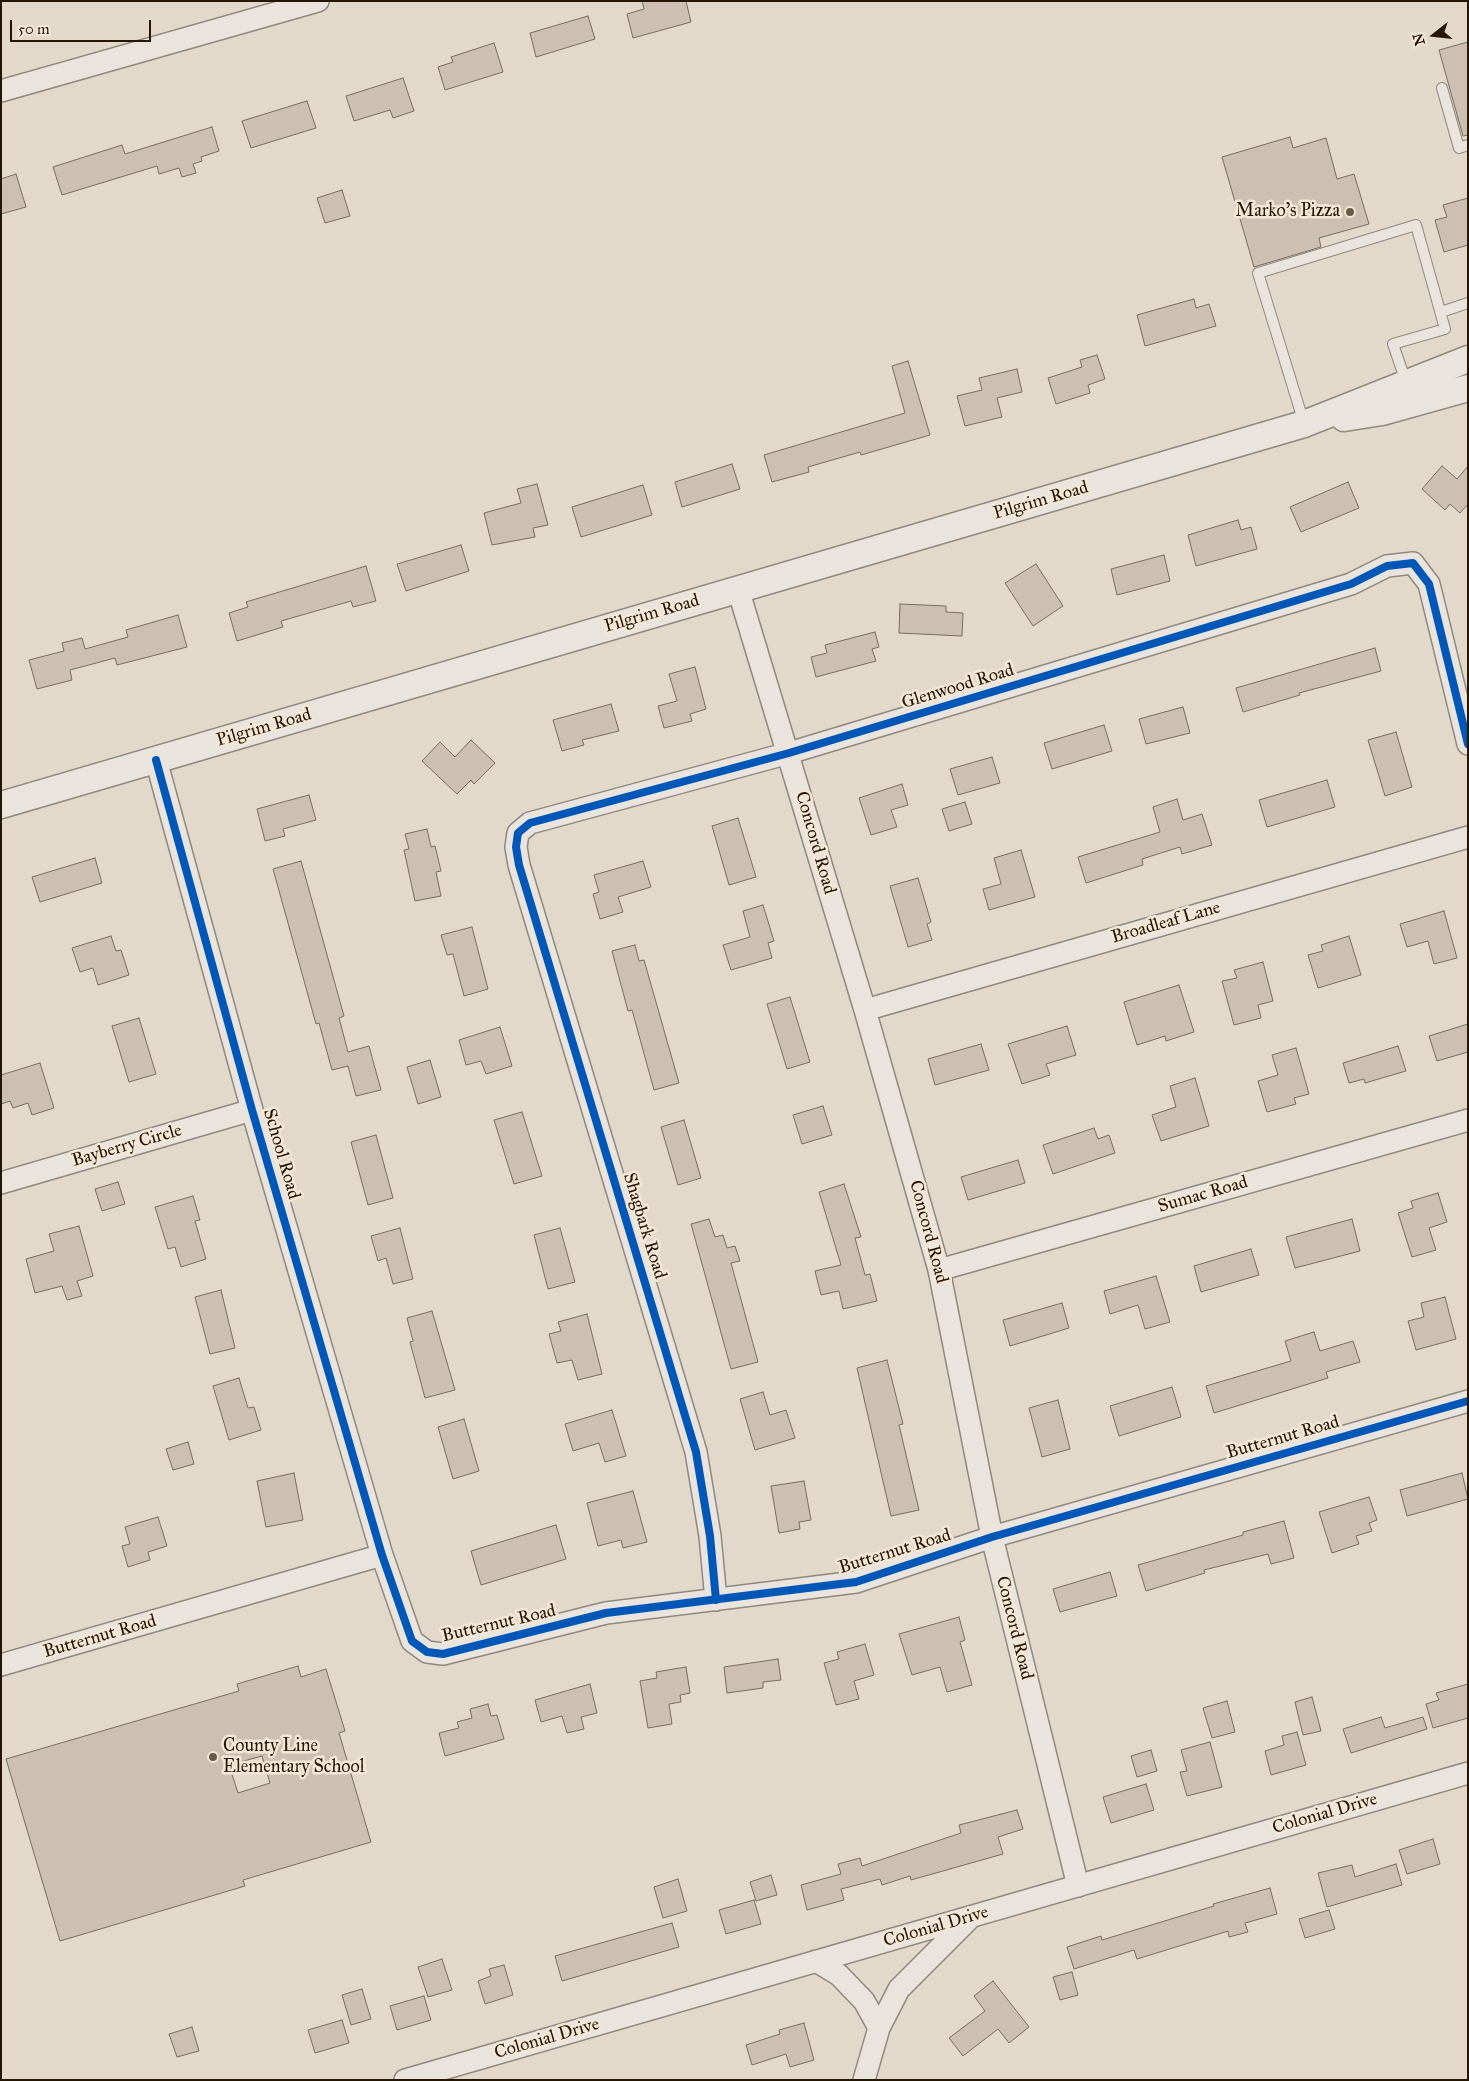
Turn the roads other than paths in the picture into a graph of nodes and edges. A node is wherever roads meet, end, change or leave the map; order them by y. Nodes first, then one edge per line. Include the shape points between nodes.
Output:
1 (318, 1) edge
2 (1442, 88) dead end
3 (1, 91) edge
4 (1468, 145) edge
5 (1468, 303) edge
6 (1441, 312) junction
7 (1468, 359) edge
8 (1406, 382) junction
9 (1468, 388) edge
10 (1304, 424) junction
11 (738, 589) junction
12 (1468, 744) edge
13 (789, 753) junction
14 (156, 760) junction
15 (1, 805) edge
16 (1468, 837) edge
17 (519, 865) joint
18 (865, 1010) junction
19 (252, 1110) junction
20 (1468, 1120) edge
21 (1, 1183) edge
22 (939, 1270) junction
23 (1468, 1400) edge
24 (992, 1537) junction
25 (382, 1555) junction
26 (716, 1600) junction
27 (4, 1665) edge
28 (1468, 1772) edge
29 (1078, 1886) junction
30 (971, 1916) junction
31 (816, 1961) junction
32 (879, 2028) junction
33 (405, 2080) edge
34 (864, 2080) edge

1 - 3 street
2 - 4 lane via 1459,148
5 - 6 lane
6 - 8 lane via 1445,329 1392,344
6 - 10 lane via 1416,224 1258,273
7 - 8 street, Pilgrim Road
8 - 10 street, Pilgrim Road
9 - 10 street, Pilgrim Road via 1382,412
10 - 11 street, Pilgrim Road
11 - 13 street, Concord Road
11 - 14 street, Pilgrim Road
12 - 13 street, Glenwood Road via 1429,584 1412,563 1387,566 1351,584
13 - 17 street, Glenwood Road via 530,823 518,833
13 - 18 street, Concord Road
14 - 15 street, Pilgrim Road
14 - 19 street, School Road
16 - 18 street, Broadleaf Lane
17 - 26 street, Shagbark Road via 696,1452 710,1536
18 - 22 street, Concord Road
19 - 21 street, Bayberry Circle
19 - 25 street, School Road
20 - 22 street, Sumac Road
22 - 24 street, Concord Road
23 - 24 street, Butternut Road
24 - 26 street, Butternut Road via 856,1582
24 - 29 street, Concord Road
25 - 26 street, Butternut Road via 412,1641 428,1652 443,1654 606,1613
25 - 27 street, Butternut Road
28 - 29 street, Colonial Drive
29 - 30 street, Colonial Drive
30 - 31 street, Colonial Drive
30 - 32 street via 900,1989
31 - 32 street via 839,1975 864,2001
31 - 33 street, Colonial Drive
32 - 34 street

